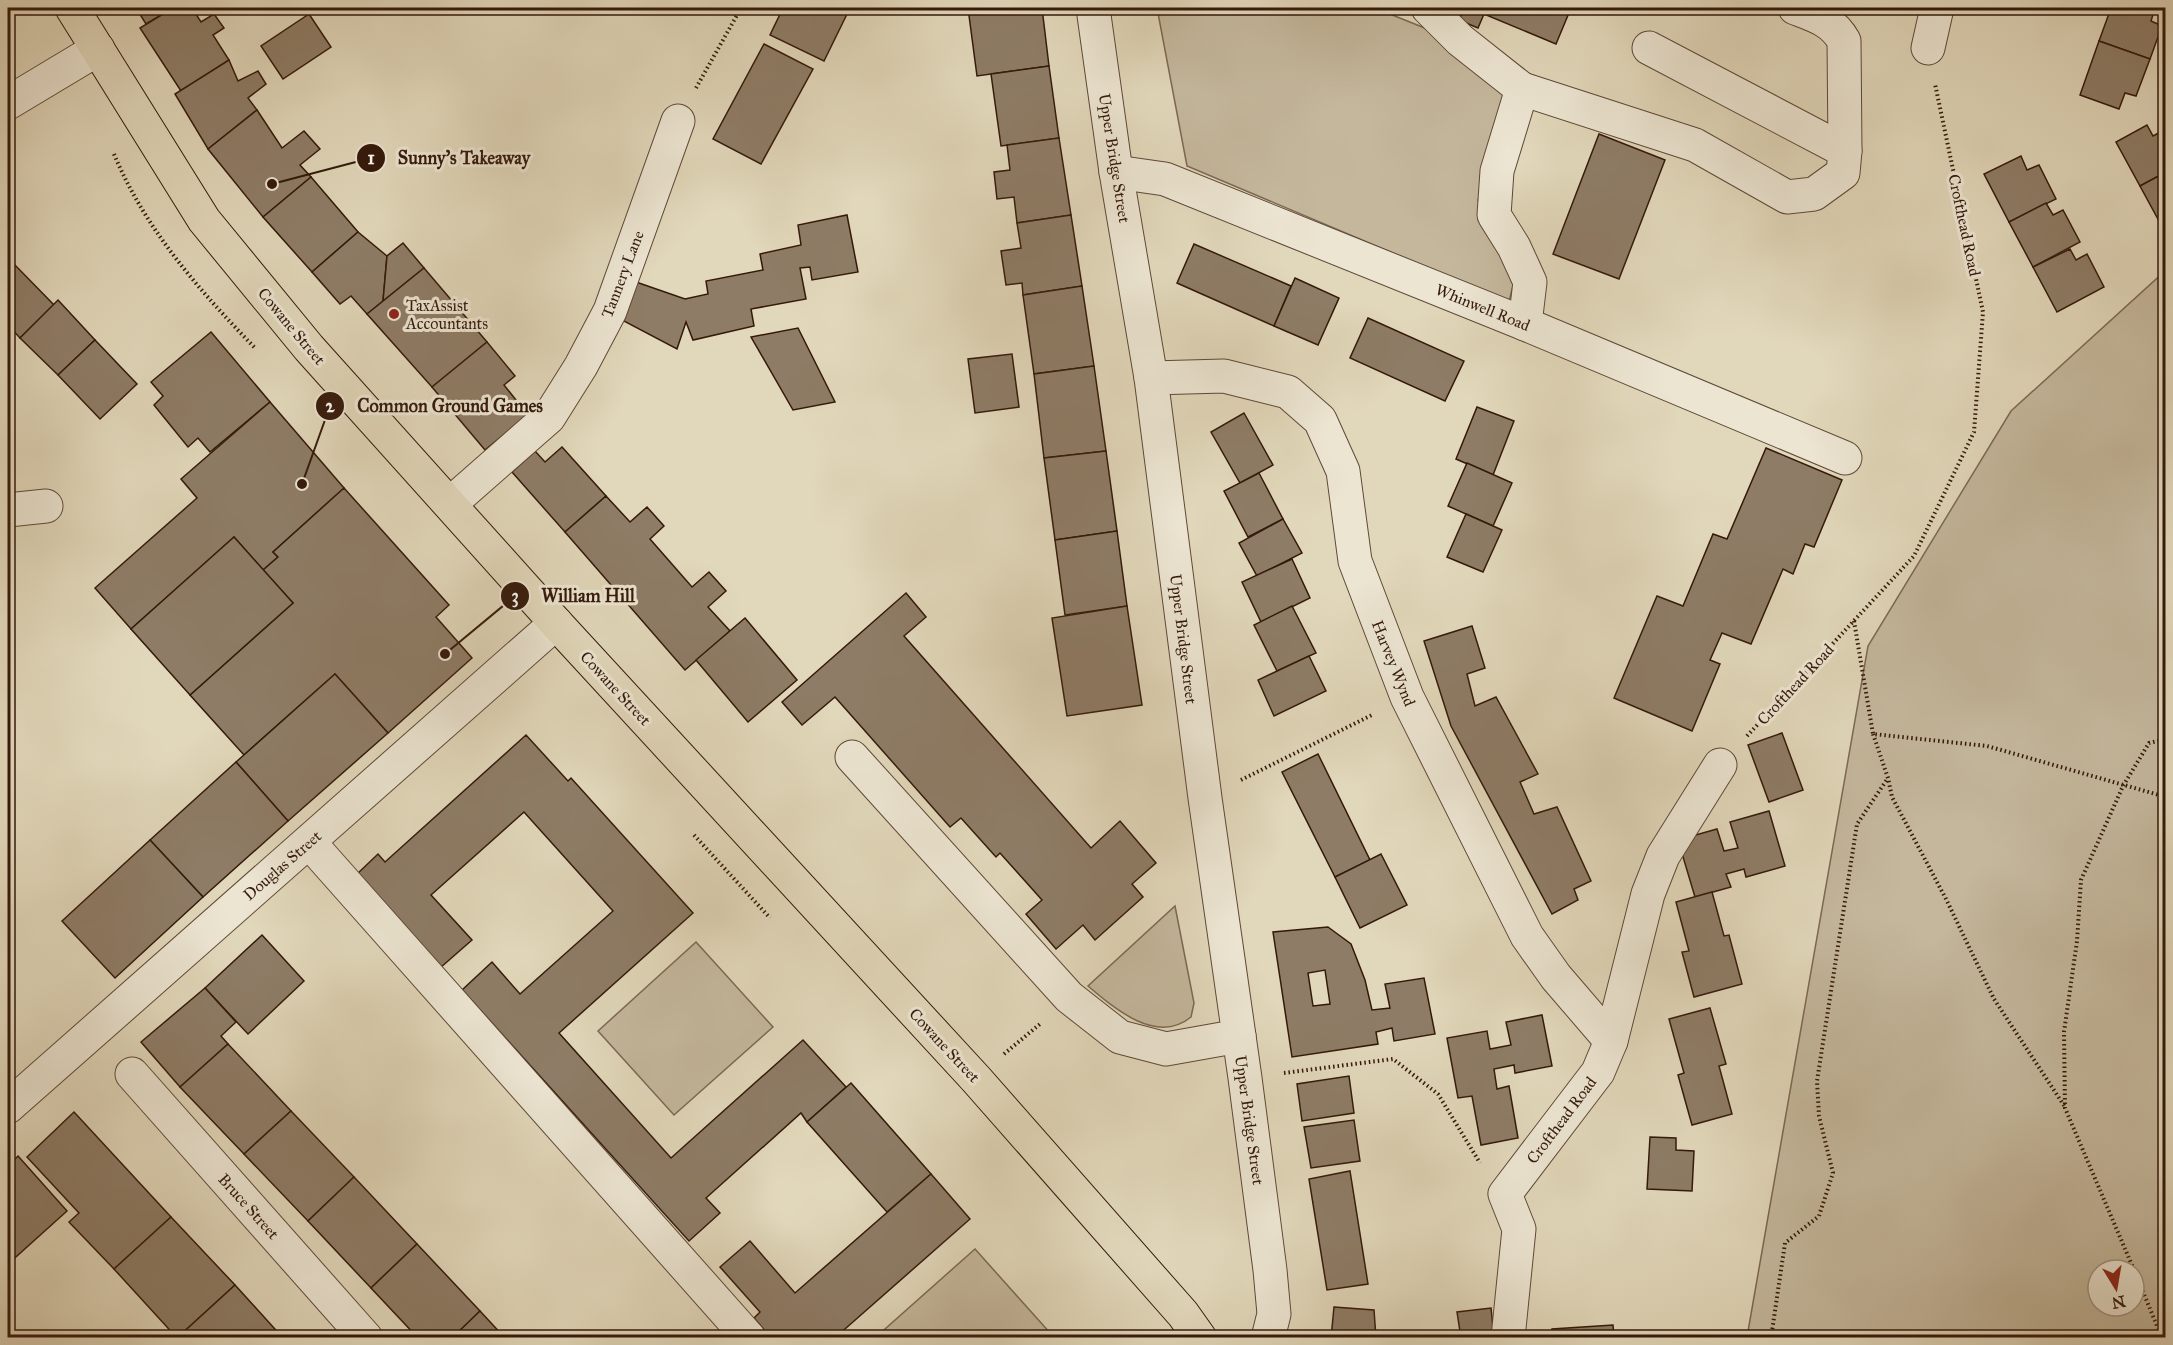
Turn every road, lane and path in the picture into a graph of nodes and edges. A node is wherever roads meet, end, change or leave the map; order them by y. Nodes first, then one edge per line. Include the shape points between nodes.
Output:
1 (72, 8) edge
2 (741, 8) edge
3 (1093, 8) edge
4 (1428, 8) edge
5 (1795, 8) edge
6 (1937, 8) edge
7 (1649, 48) dead end
8 (1928, 48) joint
9 (98, 50) junction
10 (1522, 89) junction
11 (8, 103) edge
12 (678, 121) joint
13 (1845, 151) junction
14 (1116, 172) junction
15 (1525, 324) junction
16 (1151, 378) junction
17 (1845, 458) dead end
18 (450, 504) junction
19 (46, 507) dead end
20 (8, 510) edge
21 (1854, 621) junction
22 (556, 623) junction
23 (1407, 698) junction
24 (1873, 734) junction
25 (2166, 739) edge
26 (852, 757) dead end
27 (1720, 765) joint
28 (1888, 778) junction
29 (2123, 786) junction
30 (2166, 797) edge
31 (1205, 798) junction
32 (309, 842) junction
33 (1239, 1035) junction
34 (1611, 1041) junction
35 (132, 1074) dead end
36 (1245, 1078) junction
37 (8, 1107) edge
38 (2065, 1108) junction
39 (1505, 1194) junction
40 (2129, 1258) edge
41 (2146, 1299) edge
42 (366, 1338) edge
43 (749, 1338) edge
44 (1200, 1338) edge
45 (1268, 1338) edge
46 (1508, 1338) edge
47 (1771, 1338) edge
48 (2162, 1338) edge

1 - 9 main road, Cowane Street
2 - 12 path
3 - 14 street, Upper Bridge Street
4 - 10 street via 1460,40
5 - 13 street via 1828,22 1838,29 1844,41
6 - 8 street
7 - 13 street
8 - 21 path, Crofthead Road via 1983,312 1974,432 1914,556
9 - 11 street
9 - 18 main road, Cowane Street via 204,220 309,348
10 - 13 street via 1695,145 1787,197 1814,194 1842,173
10 - 15 street via 1497,171 1494,215 1530,282
12 - 18 street, Tannery Lane via 610,311 581,366 549,417
14 - 15 street, Whinwell Road via 1166,179
14 - 16 street, Upper Bridge Street
15 - 17 street, Whinwell Road
16 - 23 street, Harvey Wynd via 1224,376 1288,392 1320,420 1343,471 1355,561
16 - 31 street, Upper Bridge Street
18 - 22 main road, Cowane Street
19 - 20 street
21 - 24 path
21 - 27 path, Crofthead Road
22 - 32 street, Douglas Street
22 - 44 main road, Cowane Street via 976,1078
23 - 31 path
23 - 34 street, Harvey Wynd via 1527,936
24 - 28 path
24 - 29 path via 1987,746
25 - 29 path via 2149,743
26 - 33 street via 1069,997 1120,1037 1166,1049
27 - 34 street, Crofthead Road via 1663,856 1648,894
28 - 38 path via 1892,797 1994,999
28 - 47 path via 1857,824 1817,1081 1819,1116 1833,1173 1819,1216 1785,1243
29 - 30 path
29 - 38 path via 2081,880 2064,1032
31 - 33 street, Upper Bridge Street
32 - 37 street, Douglas Street
32 - 43 street
33 - 36 street, Upper Bridge Street
34 - 39 street, Crofthead Road via 1598,1072
35 - 42 street, Bruce Street
36 - 39 path via 1393,1059 1438,1094 1483,1169
36 - 45 street, Upper Bridge Street via 1274,1314
38 - 40 path
39 - 46 street via 1519,1229
41 - 48 path

